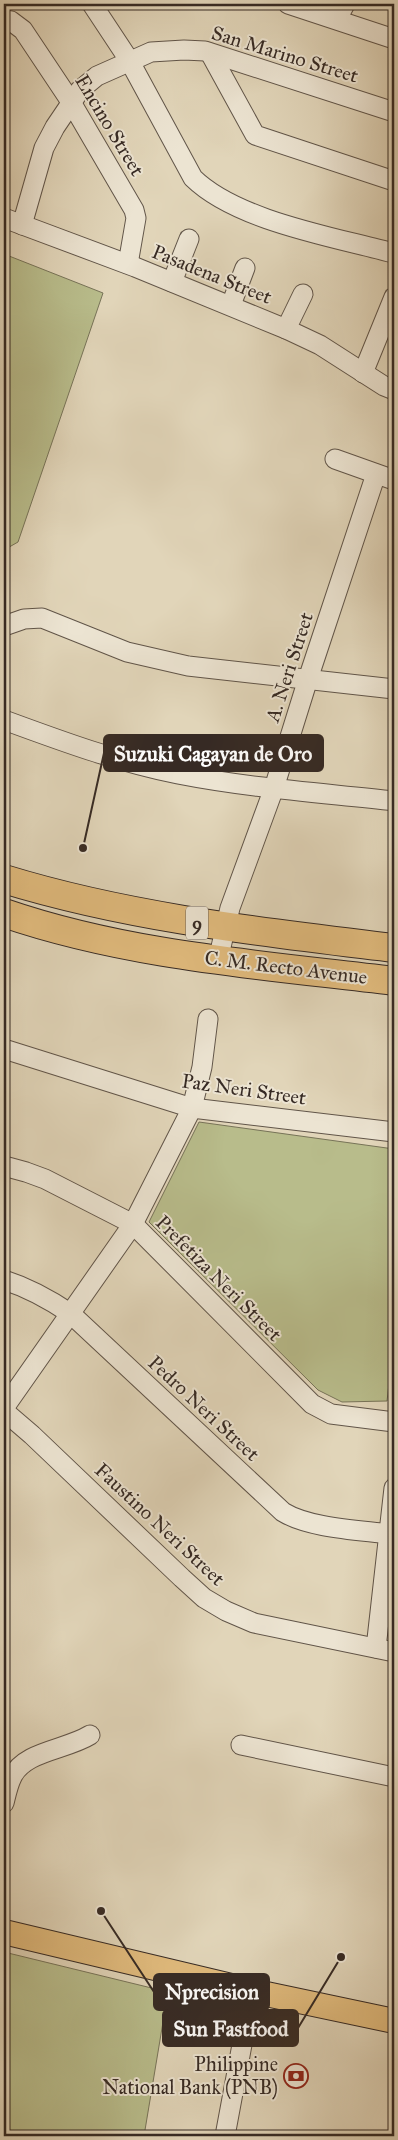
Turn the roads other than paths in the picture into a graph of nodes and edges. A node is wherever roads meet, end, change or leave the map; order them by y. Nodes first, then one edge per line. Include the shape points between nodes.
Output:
1 (92, 4) edge
2 (288, 4) edge
3 (341, 12) edge
4 (8, 21) edge
5 (394, 39) edge
6 (210, 53) junction
7 (129, 60) junction
8 (71, 102) junction
9 (394, 112) edge
10 (394, 181) edge
11 (4, 218) edge
12 (22, 225) junction
13 (189, 239) dead end
14 (394, 256) edge
15 (128, 264) junction
16 (245, 268) dead end
17 (172, 282) junction
18 (303, 294) dead end
19 (394, 297) edge
20 (231, 305) junction
21 (390, 318) edge
22 (286, 329) junction
23 (363, 373) junction
24 (394, 390) edge
25 (335, 459) dead end
26 (376, 474) junction
27 (394, 480) edge
28 (4, 626) edge
29 (308, 679) junction
30 (394, 689) edge
31 (4, 720) edge
32 (274, 788) junction
33 (394, 801) edge
34 (4, 878) edge
35 (4, 913) edge
36 (225, 928) junction
37 (394, 948) edge
38 (218, 960) junction
39 (394, 981) edge
40 (208, 1019) dead end
41 (4, 1049) edge
42 (192, 1108) junction
43 (394, 1132) edge
44 (4, 1166) edge
45 (134, 1224) junction
46 (4, 1280) edge
47 (71, 1314) junction
48 (4, 1410) edge
49 (394, 1422) edge
50 (394, 1488) edge
51 (389, 1534) junction
52 (376, 1648) junction
53 (394, 1652) edge
54 (90, 1735) dead end
55 (241, 1745) dead end
56 (394, 1777) edge
57 (4, 1803) edge
58 (4, 1932) edge
59 (252, 1992) junction
60 (394, 2021) edge
61 (225, 2136) edge

1 - 7 street
2 - 3 street
3 - 5 street
4 - 8 street, Encino Street via 23,30
6 - 7 street, San Marino Street via 162,51
6 - 9 street, San Marino Street
6 - 10 street via 255,135
7 - 8 street, San Marino Street via 97,76
7 - 14 street via 194,178 204,188 226,202 262,216
8 - 12 street, San Marino Street via 44,148
8 - 15 street, Encino Street via 134,210 136,218
11 - 12 street, Pasadena Street
12 - 15 street, Pasadena Street
13 - 17 street
15 - 17 street, Pasadena Street
16 - 20 street
17 - 20 street, Pasadena Street
18 - 22 street
19 - 21 street
20 - 22 street, Pasadena Street
21 - 23 street
22 - 23 street, Pasadena Street via 320,345
23 - 24 street, Pasadena Street
25 - 26 street
26 - 27 street
26 - 29 street, A. Neri Street
28 - 29 street via 24,619 42,618 144,657 188,666
29 - 30 street
29 - 32 street, A. Neri Street
31 - 32 street via 86,750 152,768
32 - 33 street
32 - 36 street, A. Neri Street
34 - 36 highway, C. M. Recto Avenue / 9 via 117,908
35 - 38 highway, C. M. Recto Avenue / 9 via 107,941
36 - 37 highway, C. M. Recto Avenue / 9
36 - 38 street, A. Neri Street
38 - 39 highway, C. M. Recto Avenue / 9
40 - 42 street via 202,1067
41 - 42 street, Paz Neri Street
42 - 43 street, Paz Neri Street
42 - 45 street
44 - 45 street, Prefetiza Neri Street via 45,1179
45 - 47 street
45 - 49 street, Prefetiza Neri Street via 312,1404 331,1414
46 - 47 street, Pedro Neri Street via 47,1297
47 - 48 street
47 - 51 street, Pedro Neri Street via 283,1512 295,1520 309,1523
48 - 52 street, Faustino Neri Street via 204,1598 226,1612 254,1623
50 - 51 street
51 - 52 street
52 - 53 street, Faustino Neri Street
54 - 57 street via 34,1756 21,1765 12,1776
55 - 56 street
58 - 59 main road
59 - 60 main road
59 - 61 street

